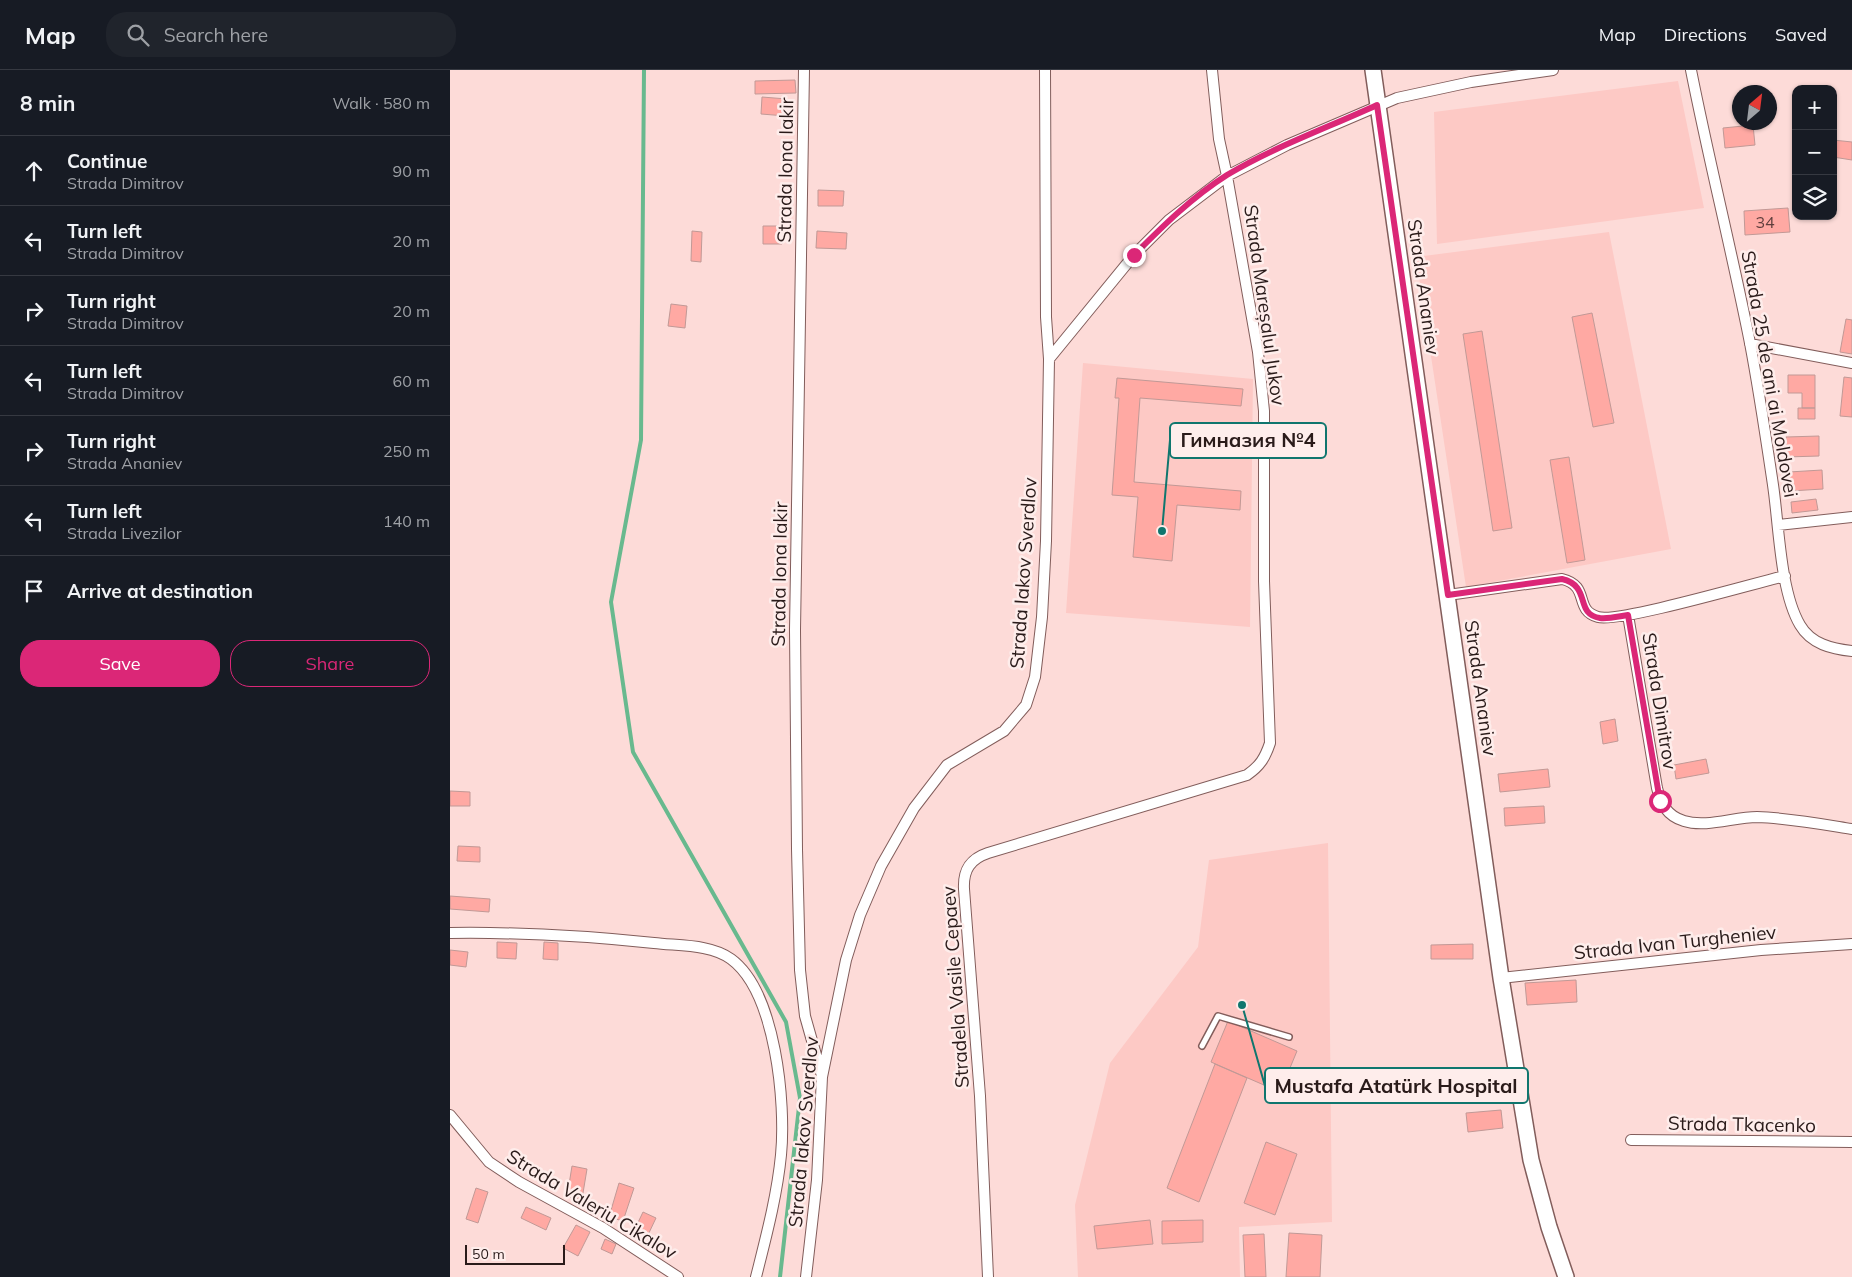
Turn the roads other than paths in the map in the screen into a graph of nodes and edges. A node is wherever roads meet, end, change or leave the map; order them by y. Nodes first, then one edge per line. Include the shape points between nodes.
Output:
1 (804, 70) edge
2 (1045, 70) edge
3 (1212, 70) edge
4 (1373, 70) edge
5 (1553, 70) edge
6 (1691, 70) edge
7 (1540, 71) edge
8 (1377, 105) junction
9 (1227, 176) junction
10 (1750, 344) junction
11 (1049, 359) junction
12 (1852, 363) edge
13 (1852, 517) edge
14 (1778, 526) junction
15 (1785, 576) junction
16 (1448, 595) junction
17 (1628, 615) junction
18 (1852, 651) edge
19 (1266, 757) joint
20 (1852, 829) edge
21 (450, 933) edge
22 (1852, 944) edge
23 (1501, 978) junction
24 (1289, 1037) dead end
25 (1202, 1046) dead end
26 (822, 1077) junction
27 (450, 1115) edge
28 (1631, 1140) dead end
29 (1852, 1142) edge
30 (678, 1277) edge
31 (756, 1277) edge
32 (806, 1277) edge
33 (988, 1277) edge
34 (1566, 1277) edge

1 - 26 street, Strada Iona Iakir via 795,630 796,849 800,970 805,1016
2 - 11 street, Strada Iakov Sverdlov
3 - 9 street, Strada Mareșalul Jukov via 1219,139
4 - 8 street, Strada Ananiev
5 - 7 street
6 - 10 street, Strada 25 de ani ai Moldovei
7 - 8 street via 1471,82
8 - 9 street via 1286,145
8 - 16 street, Strada Ananiev
9 - 11 street via 1169,220 1134,255
9 - 19 street, Strada Mareșalul Jukov via 1258,352 1264,411 1264,581 1270,743
10 - 12 street
10 - 14 street, Strada 25 de ani ai Moldovei
11 - 26 street, Strada Iakov Sverdlov via 1046,541 1035,677 1026,705 1004,732 947,765 894,840 860,915 846,960
13 - 14 street
14 - 15 street, Strada 25 de ani ai Moldovei
15 - 17 street, Strada Dimitrov
15 - 18 street, Strada 25 de ani ai Moldovei via 1797,619 1808,636 1824,646
16 - 17 street, Strada Dimitrov via 1562,579 1572,581 1580,588 1582,600 1591,614 1601,618
16 - 23 street, Strada Ananiev
17 - 20 street, Strada Dimitrov via 1657,788 1666,811 1685,822 1756,817
19 - 33 street, Stradela Vasile Cepaev via 1247,775 988,853 968,865 964,889 980,1096
21 - 31 street via 572,934 694,948 718,952 741,969 764,1006 776,1054 782,1112 780,1163 772,1215
22 - 23 street, Strada Ivan Turgheniev via 1761,950
23 - 34 street, Strada Ananiev via 1531,1160 1548,1227
24 - 25 lane via 1218,1016
26 - 32 street, Strada Iakov Sverdlov via 817,1180
27 - 30 street, Strada Valeriu Cikalov via 489,1162 604,1228
28 - 29 street, Strada Tkacenko

